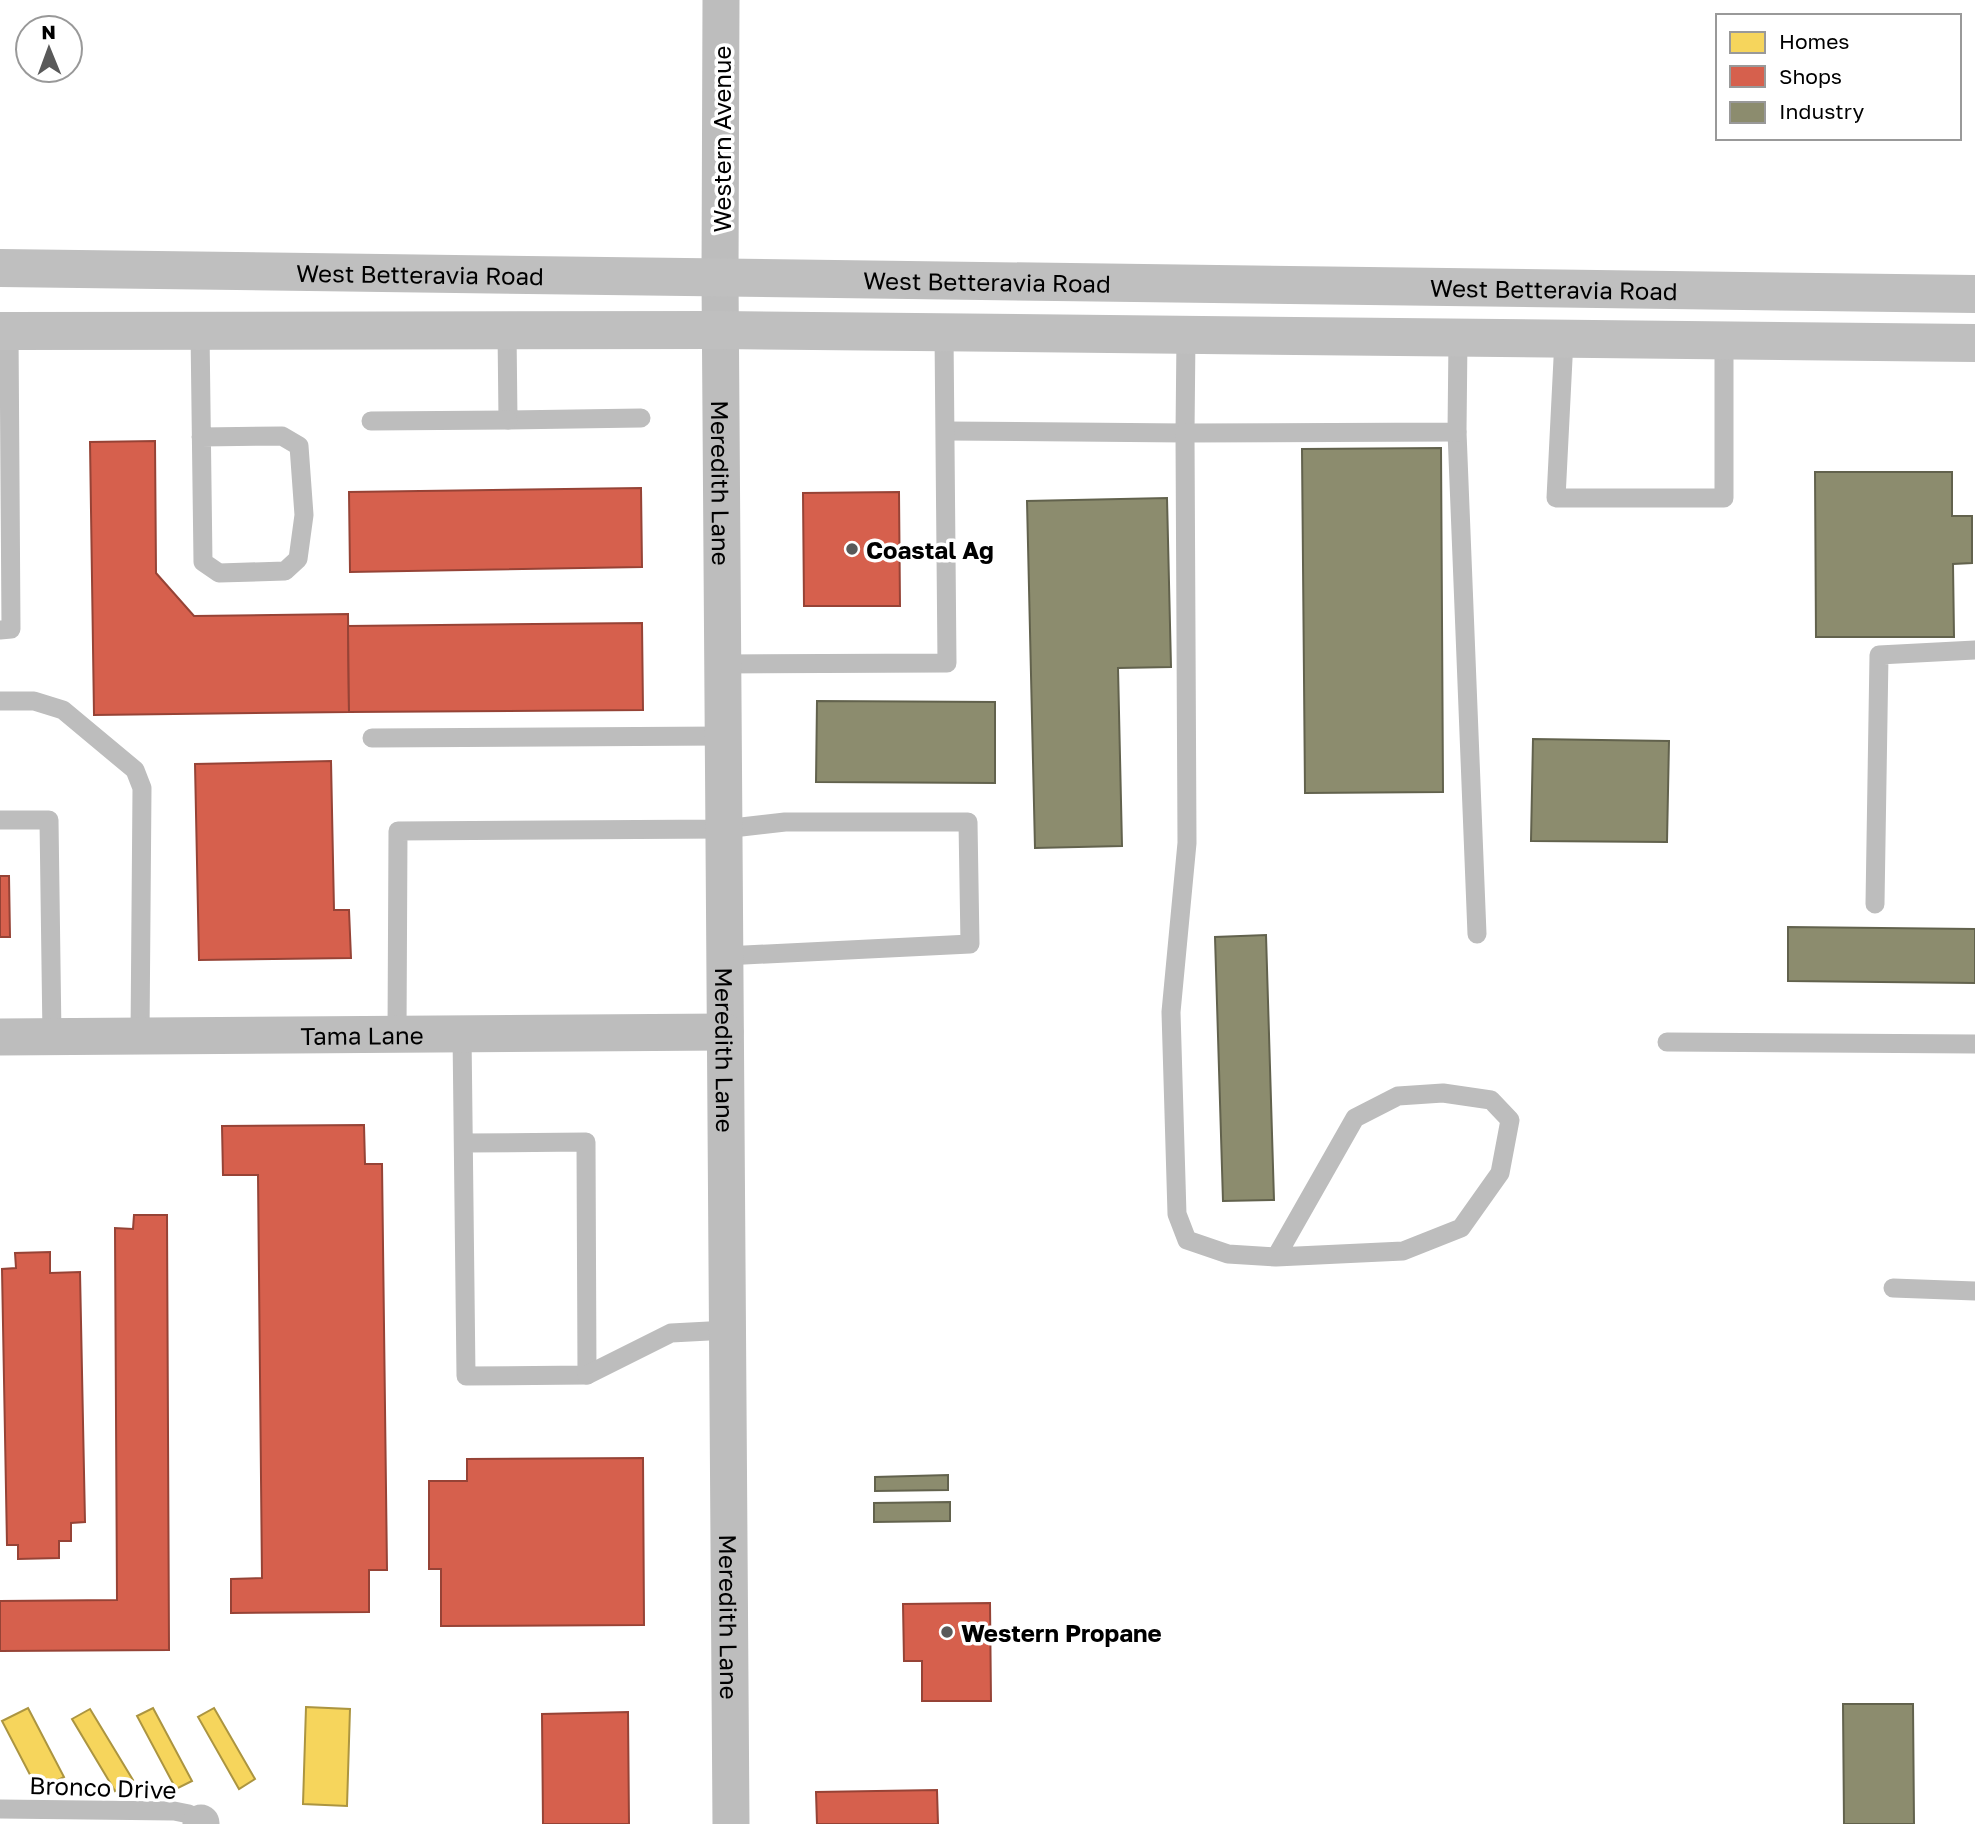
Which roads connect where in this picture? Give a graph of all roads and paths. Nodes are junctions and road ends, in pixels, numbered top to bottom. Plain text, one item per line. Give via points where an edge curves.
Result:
1 (722, 0) edge
2 (0, 268) edge
3 (720, 277) junction
4 (1975, 295) edge
5 (507, 330) junction
6 (720, 330) junction
7 (4, 331) edge
8 (200, 331) junction
9 (944, 332) junction
10 (1186, 335) junction
11 (1458, 338) junction
12 (1564, 339) junction
13 (1724, 341) junction
14 (1975, 343) edge
15 (641, 418) dead end
16 (508, 419) junction
17 (371, 421) dead end
18 (946, 431) junction
19 (1457, 432) junction
20 (1185, 433) junction
21 (201, 437) junction
22 (0, 630) edge
23 (1975, 650) edge
24 (723, 664) junction
25 (0, 701) edge
26 (723, 736) junction
27 (372, 738) dead end
28 (0, 820) edge
29 (724, 829) junction
30 (1875, 904) dead end
31 (1477, 934) dead end
32 (725, 956) junction
33 (725, 1032) junction
34 (462, 1033) junction
35 (397, 1034) junction
36 (52, 1036) junction
37 (139, 1036) junction
38 (0, 1037) edge
39 (1667, 1042) dead end
40 (1975, 1044) edge
41 (465, 1143) junction
42 (1276, 1257) junction
43 (1893, 1289) dead end
44 (1975, 1291) edge
45 (728, 1330) junction
46 (587, 1375) junction
47 (0, 1809) edge
48 (201, 1824) edge
49 (731, 1824) edge

1 - 3 street, Western Avenue
2 - 3 main road, West Betteravia Road
3 - 4 main road, West Betteravia Road
3 - 6 street, Meredith Lane
5 - 6 main road, West Betteravia Road
5 - 8 main road, West Betteravia Road
5 - 16 lane
6 - 9 main road, West Betteravia Road
6 - 24 street, Meredith Lane
7 - 8 main road, West Betteravia Road
7 - 22 lane via 11,629
8 - 21 lane
9 - 10 main road, West Betteravia Road
9 - 18 lane
10 - 11 main road, West Betteravia Road
10 - 20 lane
11 - 12 main road, West Betteravia Road
11 - 19 lane
12 - 13 main road, West Betteravia Road
12 - 13 lane via 1556,498 1724,498
13 - 14 main road, West Betteravia Road
15 - 16 lane
16 - 17 lane
18 - 20 lane
18 - 24 lane via 947,663
19 - 20 lane
19 - 31 lane
20 - 42 lane via 1186,843 1171,1012 1177,1214 1187,1240 1228,1254
21 - 21 lane via 203,562 219,573 285,571 299,559 304,515 299,446 282,436
23 - 30 lane via 1879,655
24 - 26 street, Meredith Lane
25 - 37 lane via 34,701 63,710 135,769 142,789
26 - 27 lane
26 - 29 street, Meredith Lane
28 - 36 lane via 48,820
29 - 32 street, Meredith Lane
29 - 32 lane via 785,822 968,822 970,944
29 - 35 lane via 398,831
32 - 33 street, Meredith Lane
33 - 34 street, Tama Lane
33 - 45 street, Meredith Lane
34 - 35 street, Tama Lane
34 - 41 lane
35 - 37 street, Tama Lane
36 - 37 street, Tama Lane
36 - 38 street, Tama Lane
39 - 40 lane
41 - 46 lane via 466,1376
41 - 46 lane via 586,1142
42 - 42 lane via 1403,1251 1461,1228 1500,1173 1510,1120 1491,1100 1443,1093 1398,1096 1355,1118
43 - 44 lane
45 - 46 lane via 671,1333
45 - 49 street, Meredith Lane
47 - 48 lane, Bronco Drive via 174,1811 189,1814

